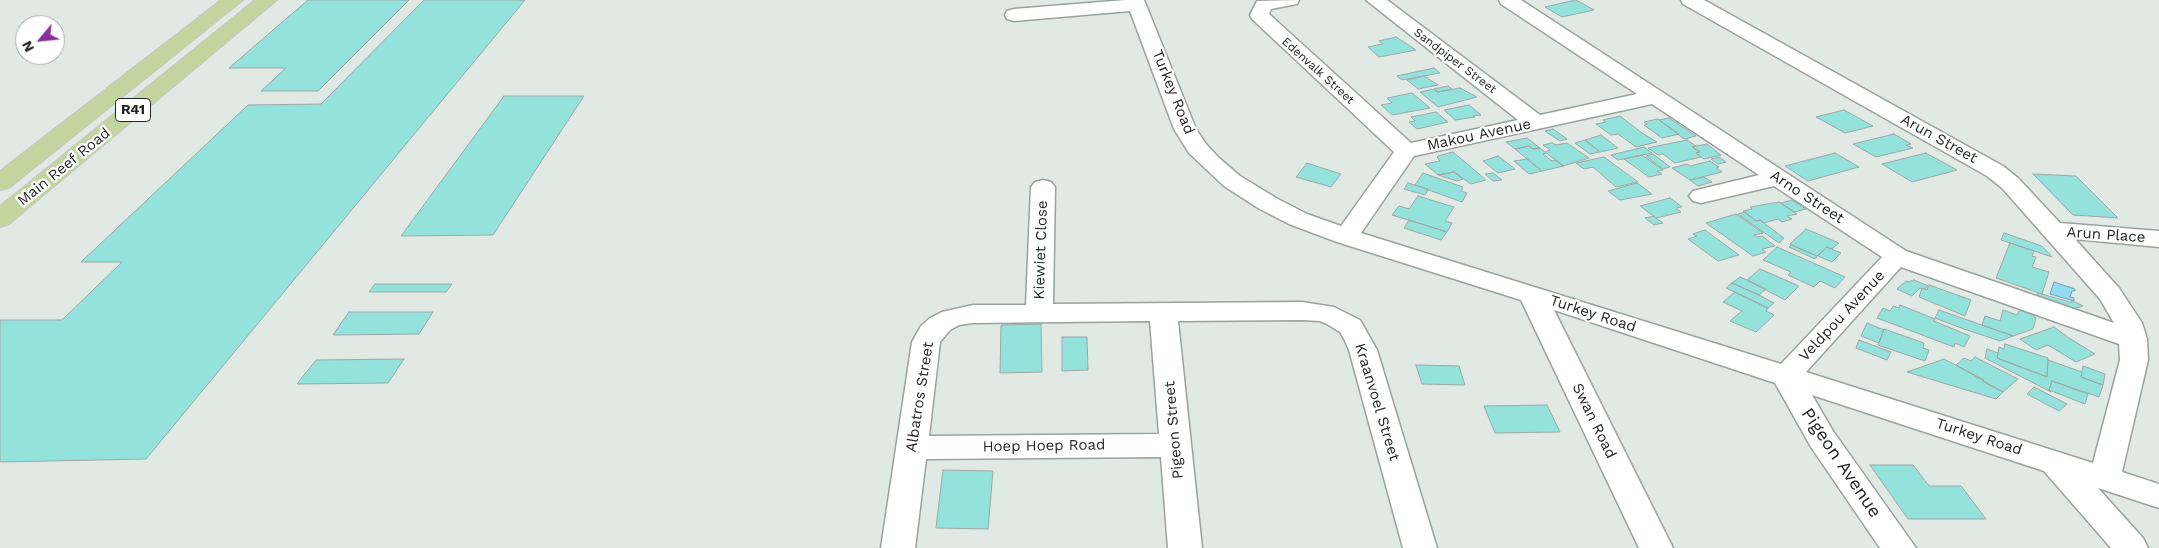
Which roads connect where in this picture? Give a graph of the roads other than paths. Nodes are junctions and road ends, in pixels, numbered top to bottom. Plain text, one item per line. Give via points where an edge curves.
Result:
1 (233, 0) edge
2 (267, 0) edge
3 (1290, 0) edge
4 (1375, 0) edge
5 (1508, 0) edge
6 (1690, 0) edge
7 (1136, 3) edge
8 (1014, 15) dead end
9 (1655, 97) junction
10 (1536, 123) junction
11 (1406, 151) junction
12 (1777, 178) junction
13 (0, 182) edge
14 (1043, 187) dead end
15 (1701, 196) dead end
16 (0, 219) edge
17 (2053, 230) junction
18 (1346, 237) junction
19 (2159, 239) edge
20 (1897, 256) junction
21 (1532, 294) junction
22 (1163, 312) junction
23 (1039, 313) junction
24 (2133, 339) junction
25 (1786, 376) junction
26 (1176, 444) junction
27 (912, 448) junction
28 (2054, 461) junction
29 (2105, 478) junction
30 (2159, 496) edge
31 (898, 548) edge
32 (1186, 548) edge
33 (1420, 548) edge
34 (1656, 548) edge
35 (1899, 548) edge
36 (2130, 548) edge

1 - 13 main road, Main Reef Road / R41
2 - 16 main road, Main Reef Road / R41
3 - 11 street, Edenvalk Street via 1264,5 1260,11 1262,19
4 - 10 street, Sandpiper Street
5 - 9 street, Arno Street
6 - 17 street, Arun Street via 1994,171 2010,183
7 - 8 street
7 - 18 street, Turkey Road via 1185,129 1211,163 1267,204
9 - 10 street, Makou Avenue
9 - 12 street, Arno Street
10 - 11 street, Makou Avenue
11 - 18 street, Makou Avenue
12 - 15 street
12 - 20 street, Arno Street
14 - 23 street, Kiewiet Close
17 - 19 street, Arun Place
17 - 24 street, Arun Street via 2110,294 2128,322
18 - 21 street, Turkey Road
20 - 24 street, Arno Street
20 - 25 street, Veldpou Avenue
21 - 25 street, Turkey Road
21 - 34 street, Swan Road
22 - 23 street, Albatros Street
22 - 26 street, Pigeon Street
22 - 33 street, Kraanvoel Street via 1312,312 1337,318 1350,326 1363,350
23 - 27 street, Albatros Street via 973,314 952,318 931,332 926,342
24 - 29 street via 2134,360
25 - 28 street, Turkey Road
25 - 35 street, Pigeon Avenue via 1822,439
26 - 27 street, Hoep Hoep Road
26 - 32 street, Pigeon Street
27 - 31 street, Albatros Street
28 - 29 street, Turkey Road
28 - 36 street
29 - 30 street, Turkey Road

